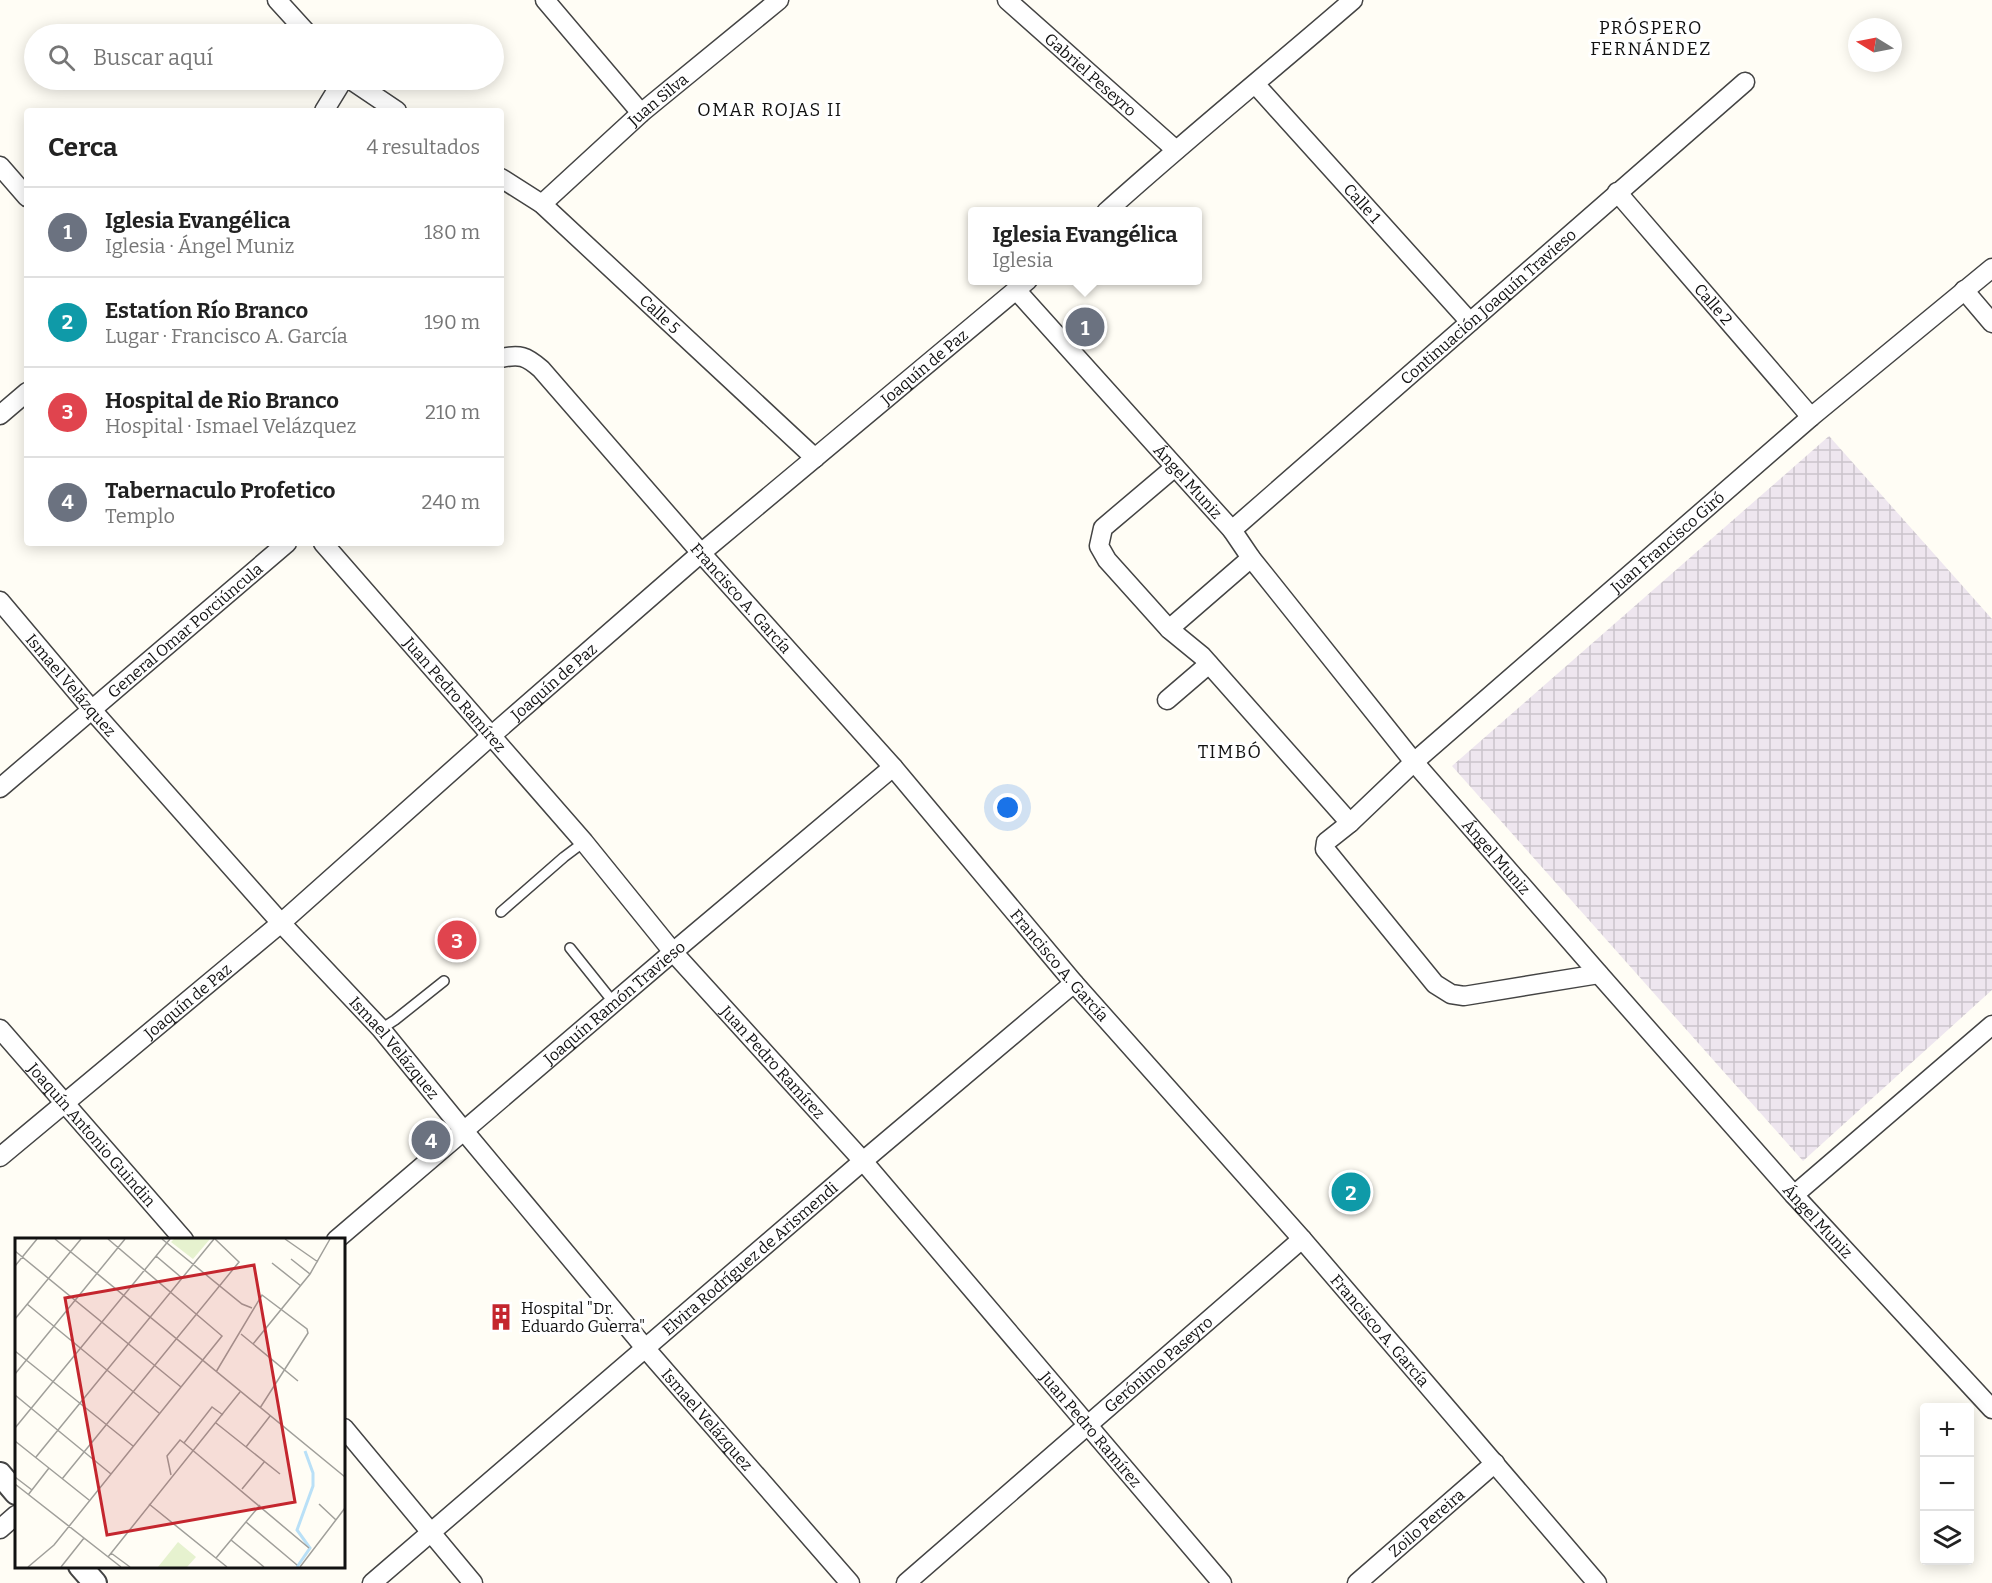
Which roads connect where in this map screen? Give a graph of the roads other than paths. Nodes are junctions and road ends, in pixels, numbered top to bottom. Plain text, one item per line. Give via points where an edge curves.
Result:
1 (277, 0) edge
2 (545, 0) edge
3 (779, 0) edge
4 (1007, 0) edge
5 (1353, 0) edge
6 (299, 24) edge
7 (1745, 82) dead end
8 (1256, 85) junction
9 (337, 90) edge
10 (366, 90) edge
11 (326, 108) edge
12 (393, 108) edge
13 (641, 114) junction
14 (1176, 150) junction
15 (0, 166) edge
16 (504, 180) edge
17 (1617, 192) junction
18 (24, 194) edge
19 (542, 204) junction
20 (1112, 207) edge
21 (1992, 268) edge
22 (1023, 286) edge
23 (1964, 290) junction
24 (1470, 322) junction
25 (1992, 323) edge
26 (509, 357) edge
27 (24, 395) edge
28 (0, 415) edge
29 (1811, 417) junction
30 (815, 458) junction
31 (1176, 467) junction
32 (1232, 530) junction
33 (283, 546) edge
34 (326, 546) edge
35 (701, 553) junction
36 (1251, 558) junction
37 (0, 602) edge
38 (1169, 629) junction
39 (1209, 664) junction
40 (1167, 700) dead end
41 (92, 710) junction
42 (491, 736) junction
43 (1414, 762) junction
44 (893, 767) junction
45 (0, 788) edge
46 (1350, 823) junction
47 (584, 842) junction
48 (501, 912) dead end
49 (281, 923) junction
50 (570, 948) dead end
51 (673, 952) junction
52 (1599, 974) junction
53 (444, 981) dead end
54 (1074, 983) junction
55 (614, 1003) junction
56 (1992, 1025) edge
57 (0, 1029) edge
58 (381, 1029) junction
59 (64, 1102) junction
60 (464, 1131) junction
61 (0, 1157) edge
62 (863, 1161) junction
63 (1794, 1195) junction
64 (183, 1238) edge
65 (337, 1238) edge
66 (1302, 1239) junction
67 (646, 1349) junction
68 (1992, 1409) edge
69 (1088, 1426) junction
70 (345, 1429) edge
71 (1495, 1463) junction
72 (0, 1474) edge
73 (15, 1492) edge
74 (15, 1516) edge
75 (0, 1528) edge
76 (430, 1533) junction
77 (82, 1568) edge
78 (95, 1583) edge
79 (372, 1583) edge
80 (473, 1583) edge
81 (850, 1583) edge
82 (906, 1583) edge
83 (1221, 1583) edge
84 (1357, 1583) edge
85 (1597, 1583) edge

1 - 6 street
2 - 13 street
3 - 13 street, Juan Silva
4 - 14 street, Gabriel Peseyro
5 - 8 street
7 - 17 street, Continuación Joaquín Travieso
8 - 14 street
8 - 24 street, Calle 1
9 - 11 street
10 - 12 street
13 - 19 street, Juan Silva
14 - 20 street
15 - 18 street
16 - 19 street, Calle 5
17 - 24 street, Continuación Joaquín Travieso
17 - 29 street, Calle 2
19 - 30 street, Calle 5
21 - 23 street, Juan Francisco Giró
22 - 30 street, Joaquín de Paz
22 - 31 street, Ángel Muniz
23 - 25 street
23 - 29 street, Juan Francisco Giró
24 - 32 street, Continuación Joaquín Travieso
26 - 35 street, Francisco A. García via 531,360 541,369
27 - 28 street
29 - 43 street, Juan Francisco Giró
30 - 35 street, Joaquín de Paz
31 - 32 street, Ángel Muniz
31 - 38 street via 1103,528 1099,546
32 - 36 street, Ángel Muniz
33 - 41 street, General Omar Porciúncula
34 - 42 street, Juan Pedro Ramírez
35 - 42 street, Joaquín de Paz
35 - 44 street, Francisco A. García
36 - 38 street
36 - 43 street, Ángel Muniz
37 - 41 street, Ismael Velázquez
38 - 39 street
39 - 40 street
39 - 46 street
41 - 45 street, General Omar Porciúncula
41 - 49 street, Ismael Velázquez
42 - 47 street, Juan Pedro Ramírez
42 - 49 street, Joaquín de Paz
43 - 46 street, Juan Francisco Giró
43 - 52 street, Ángel Muniz
44 - 51 street, Joaquín Ramón Travieso
44 - 54 street, Francisco A. García
46 - 52 street, Juan Francisco Giró via 1326,842 1325,849 1435,984 1451,994 1464,996
47 - 48 lane
47 - 51 street, Juan Pedro Ramírez
49 - 58 street, Ismael Velázquez
49 - 59 street, Joaquín de Paz
50 - 55 lane
51 - 55 street, Joaquín Ramón Travieso
51 - 62 street, Juan Pedro Ramírez
52 - 63 street, Ángel Muniz
53 - 58 lane
54 - 62 street, Elvira Rodríguez de Arismendi
54 - 66 street, Francisco A. García
55 - 60 street, Joaquín Ramón Travieso
56 - 63 street
57 - 59 street, Joaquín Antonio Guindin
58 - 60 street, Ismael Velázquez
59 - 61 street, Joaquín de Paz
59 - 64 street, Joaquín Antonio Guindin
60 - 65 street, Joaquín Ramón Travieso
60 - 67 street, Ismael Velázquez
62 - 67 street, Elvira Rodríguez de Arismendi
62 - 69 street, Juan Pedro Ramírez
63 - 68 street, Ángel Muniz
66 - 69 street, Gerónimo Paseyro
66 - 71 street, Francisco A. García
67 - 76 street, Elvira Rodríguez de Arismendi
67 - 81 street, Ismael Velázquez
69 - 82 street, Gerónimo Paseyro
69 - 83 street, Juan Pedro Ramírez
70 - 76 street
71 - 84 street, Zoilo Pereira
71 - 85 street, Francisco A. García
72 - 73 street
74 - 75 street
76 - 79 street, Elvira Rodríguez de Arismendi
76 - 80 street
77 - 78 street

